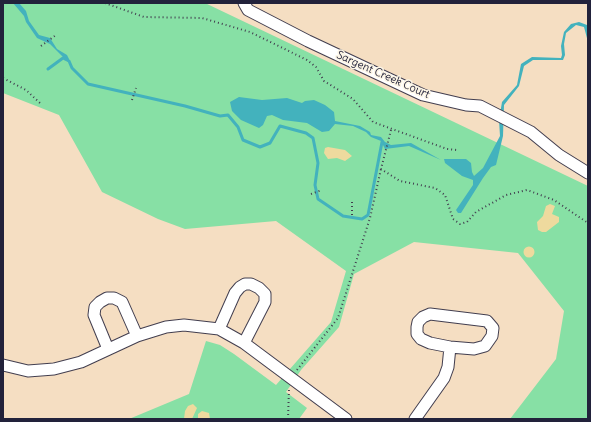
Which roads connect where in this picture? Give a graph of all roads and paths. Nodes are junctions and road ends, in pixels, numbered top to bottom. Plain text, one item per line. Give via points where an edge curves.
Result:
1 (105, 3) edge
2 (244, 3) edge
3 (56, 35) dead end
4 (41, 46) dead end
5 (3, 78) edge
6 (136, 88) dead end
7 (132, 100) dead end
8 (41, 104) dead end
9 (390, 130) junction
10 (457, 150) dead end
11 (382, 169) junction
12 (588, 173) edge
13 (322, 190) dead end
14 (311, 194) dead end
15 (352, 199) dead end
16 (352, 215) dead end
17 (588, 223) edge
18 (218, 329) junction
19 (137, 336) junction
20 (244, 343) junction
21 (450, 347) junction
22 (108, 349) junction
23 (3, 365) edge
24 (292, 379) junction
25 (288, 419) edge
26 (346, 419) edge
27 (415, 419) edge

1 - 9 path via 144,17 202,18 250,32 307,60 316,67 324,81 353,99 373,122
2 - 12 street, Sargent Creek Court via 248,10 308,41 423,95 480,106 531,132 559,155
3 - 4 path
5 - 8 path via 26,90
6 - 7 path
9 - 10 path
9 - 11 path
11 - 17 path via 400,181 435,188 445,195 453,219 460,224 467,222 476,212 506,195 527,190 554,200
11 - 24 path via 370,218 338,318 293,374
13 - 14 path
15 - 16 path
18 - 19 street via 184,325 166,327
18 - 20 street
18 - 20 street via 240,287 251,284 259,288 265,294 265,302
19 - 22 street
19 - 22 street via 122,302 107,298 95,307 94,315
20 - 24 street
21 - 21 street via 421,339 417,334 418,322 423,316 430,314 480,319 487,321 493,328 492,336 485,346
21 - 27 street via 444,378
22 - 23 street via 81,362 54,369 28,371
24 - 25 path via 289,388
24 - 26 street

